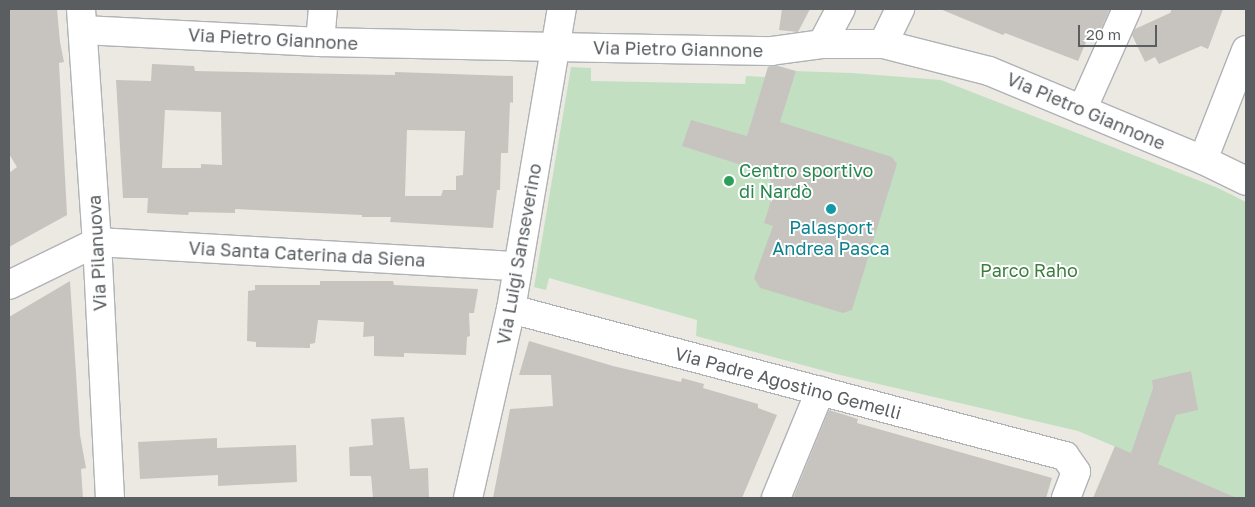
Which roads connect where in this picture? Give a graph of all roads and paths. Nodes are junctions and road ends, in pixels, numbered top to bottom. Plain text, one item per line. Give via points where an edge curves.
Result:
1 (323, 9) edge
2 (562, 9) edge
3 (841, 9) edge
4 (900, 9) edge
5 (1127, 9) edge
6 (82, 19) edge
7 (320, 42) junction
8 (822, 44) junction
9 (883, 44) junction
10 (556, 47) junction
11 (1246, 50) edge
12 (1082, 110) junction
13 (1203, 160) junction
14 (1246, 181) edge
15 (96, 242) junction
16 (518, 266) junction
17 (9, 285) edge
18 (511, 309) junction
19 (820, 391) junction
20 (110, 498) edge
21 (468, 498) edge
22 (776, 498) edge
23 (1066, 498) edge

1 - 7 street
2 - 10 street, Via Luigi Sanseverino
3 - 8 street
4 - 9 street
5 - 12 street
6 - 7 street, Via Pietro Giannone
6 - 15 street, Via Pilanuova
7 - 10 street, Via Pietro Giannone
8 - 9 street, Via Pietro Giannone
8 - 10 street, Via Pietro Giannone via 771,51
9 - 12 street, Via Pietro Giannone via 989,71
10 - 16 street, Via Luigi Sanseverino
11 - 13 street
12 - 13 street, Via Pietro Giannone
13 - 14 street, Via Pietro Giannone
15 - 16 street, Via Santa Caterina da Siena
15 - 17 street
15 - 20 street, Via Pilanuova
16 - 18 street, Via Luigi Sanseverino
18 - 19 street, Via Padre Agostino Gemelli
18 - 21 street, Via Luigi Sanseverino
19 - 22 street
19 - 23 street, Via Padre Agostino Gemelli via 1070,464

